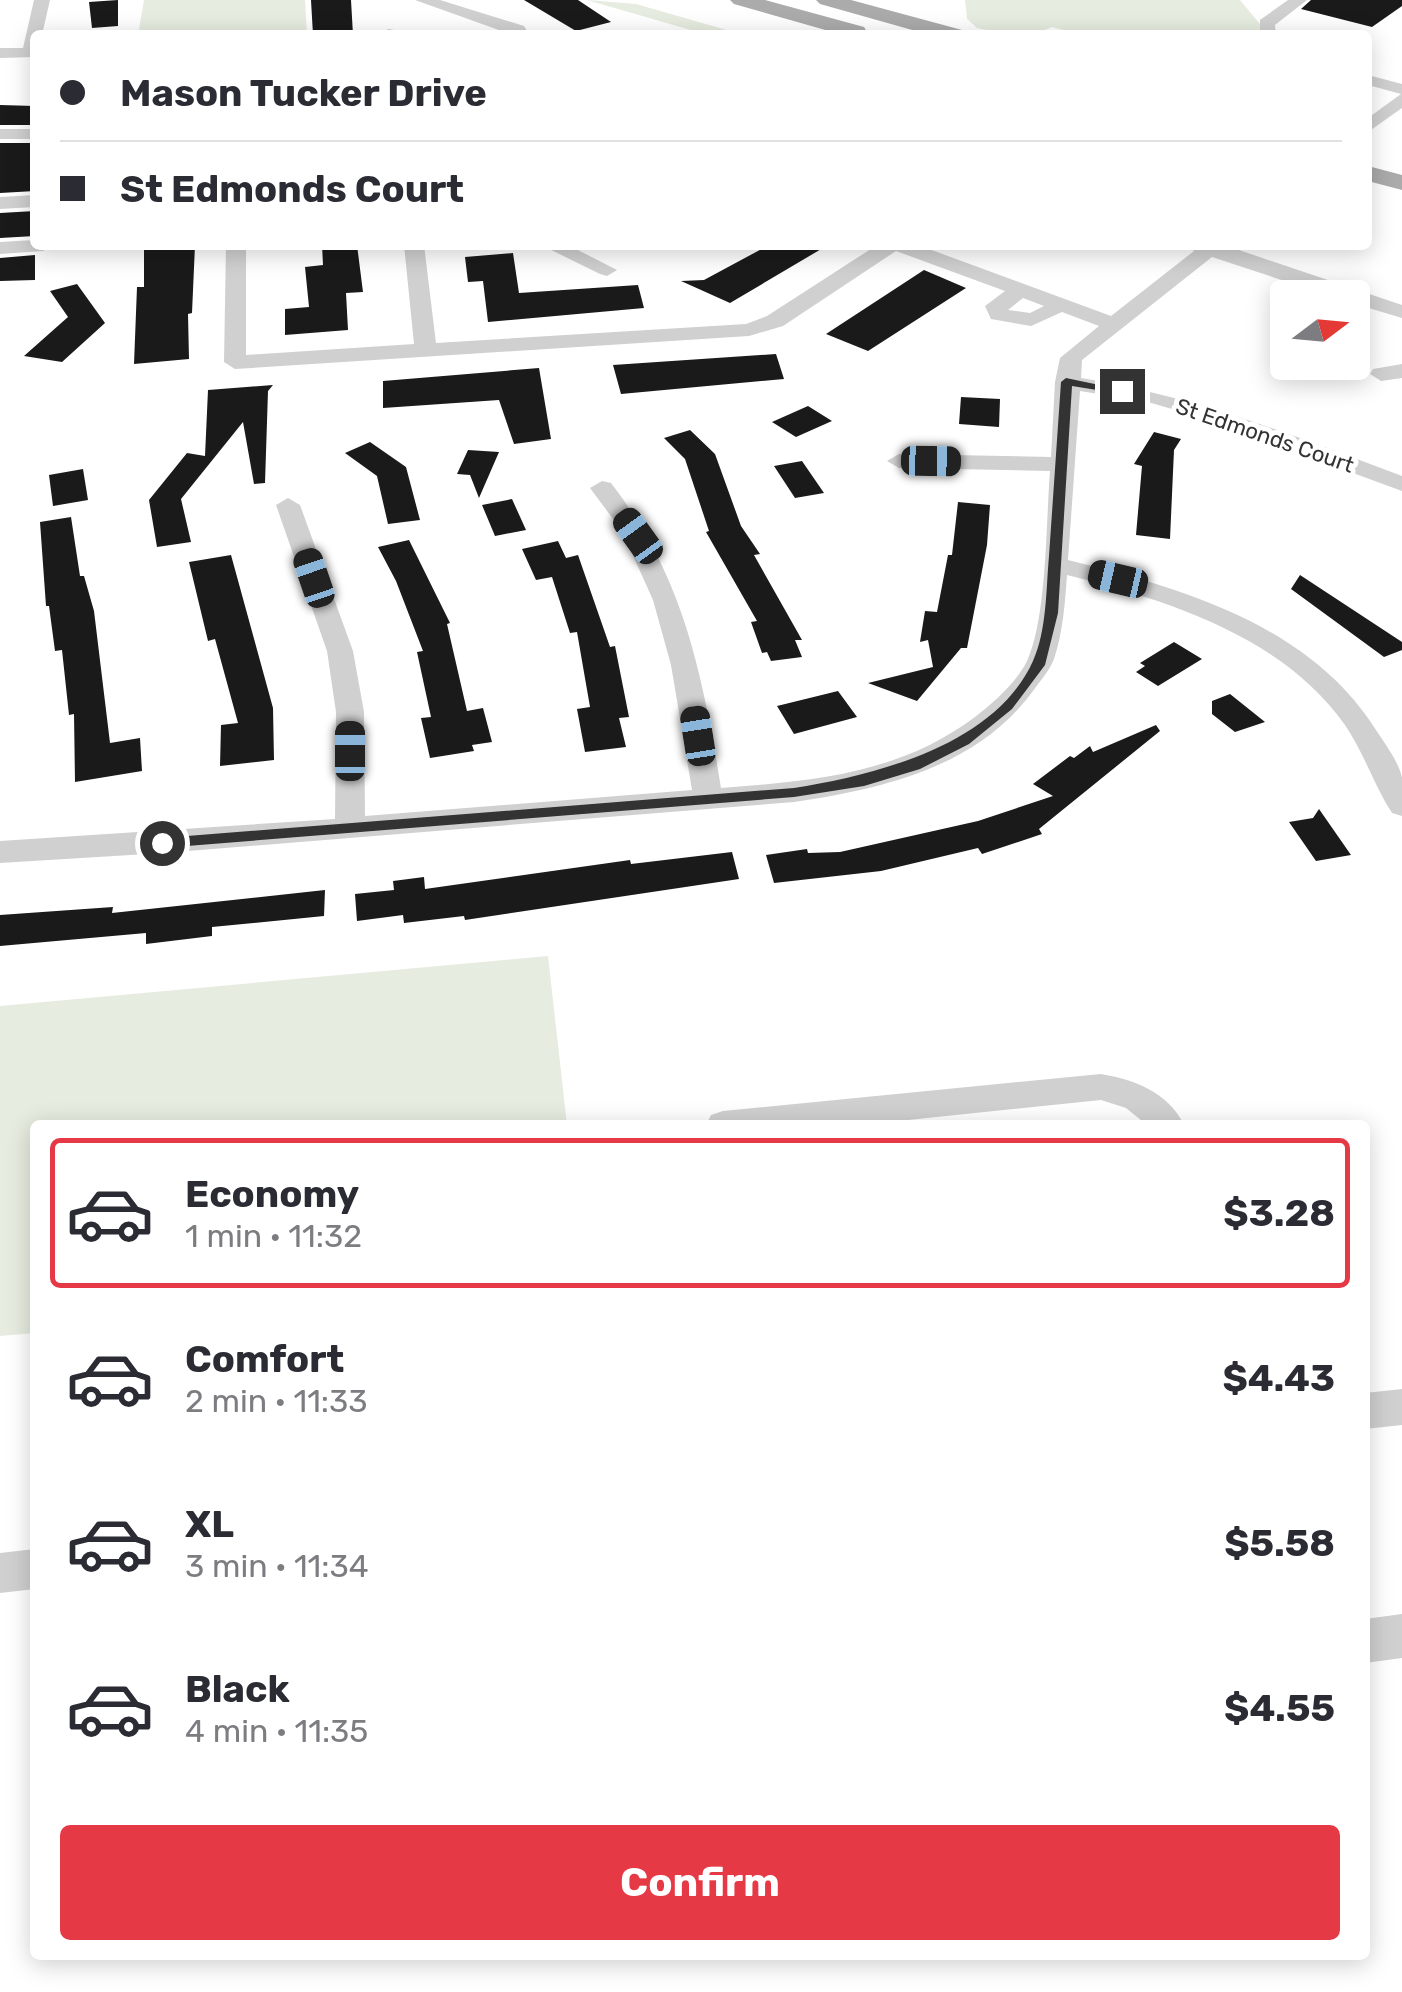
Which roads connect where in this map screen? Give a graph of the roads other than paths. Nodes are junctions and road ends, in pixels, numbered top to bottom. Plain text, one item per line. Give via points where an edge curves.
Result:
1 (42, 0) edge
2 (423, 0) edge
3 (741, 0) edge
4 (827, 0) edge
5 (1298, 0) edge
6 (35, 30) edge
7 (508, 30) edge
8 (850, 30) edge
9 (936, 30) edge
10 (1267, 30) edge
11 (0, 52) edge
12 (30, 53) edge
13 (1372, 81) edge
14 (1402, 89) edge
15 (1402, 100) edge
16 (1372, 124) edge
17 (0, 134) edge
18 (30, 134) edge
19 (1372, 150) edge
20 (1402, 159) edge
21 (1372, 174) edge
22 (1402, 183) edge
23 (30, 201) edge
24 (0, 203) edge
25 (30, 246) edge
26 (0, 248) edge
27 (236, 250) edge
28 (415, 250) edge
29 (561, 250) edge
30 (883, 250) edge
31 (913, 250) edge
32 (1201, 250) edge
33 (1218, 250) edge
34 (607, 270) dead end
35 (1021, 290) junction
36 (1060, 304) junction
37 (1402, 312) edge
38 (1114, 324) junction
39 (426, 350) junction
40 (1066, 382) junction
41 (899, 460) dead end
42 (1061, 464) junction
43 (1402, 484) edge
44 (602, 488) dead end
45 (288, 505) dead end
46 (1055, 564) junction
47 (708, 798) junction
48 (1402, 806) edge
49 (350, 828) junction
50 (0, 852) edge
51 (798, 1120) edge
52 (1162, 1120) edge
53 (1402, 1407) edge
54 (1370, 1410) edge
55 (30, 1570) edge
56 (0, 1573) edge
57 (1402, 1636) edge
58 (1370, 1639) edge

1 - 6 street
2 - 7 street
3 - 8 main road
4 - 9 main road
5 - 10 street via 1266,23
11 - 12 street
13 - 14 street
15 - 16 street
17 - 18 street
19 - 20 main road
21 - 22 main road
23 - 24 street
25 - 26 street
27 - 39 street via 235,362
28 - 39 street
29 - 34 street
30 - 39 street via 749,330
31 - 35 street
32 - 38 street
33 - 37 street
35 - 36 street
35 - 36 street via 996,306 998,314 1026,323
36 - 38 street
38 - 40 street via 1071,358
40 - 42 street
40 - 43 street, St Edmonds Court via 1214,414
41 - 42 street
42 - 46 street
44 - 47 street via 638,536 669,610 688,674
45 - 49 street via 340,651 350,712
46 - 47 street via 1040,662 1008,706 964,740 859,783
46 - 48 street via 1179,597 1279,648 1336,696 1370,741
47 - 49 street
49 - 50 street
51 - 52 street via 1101,1087 1145,1101
53 - 54 street
55 - 56 street
57 - 58 street

